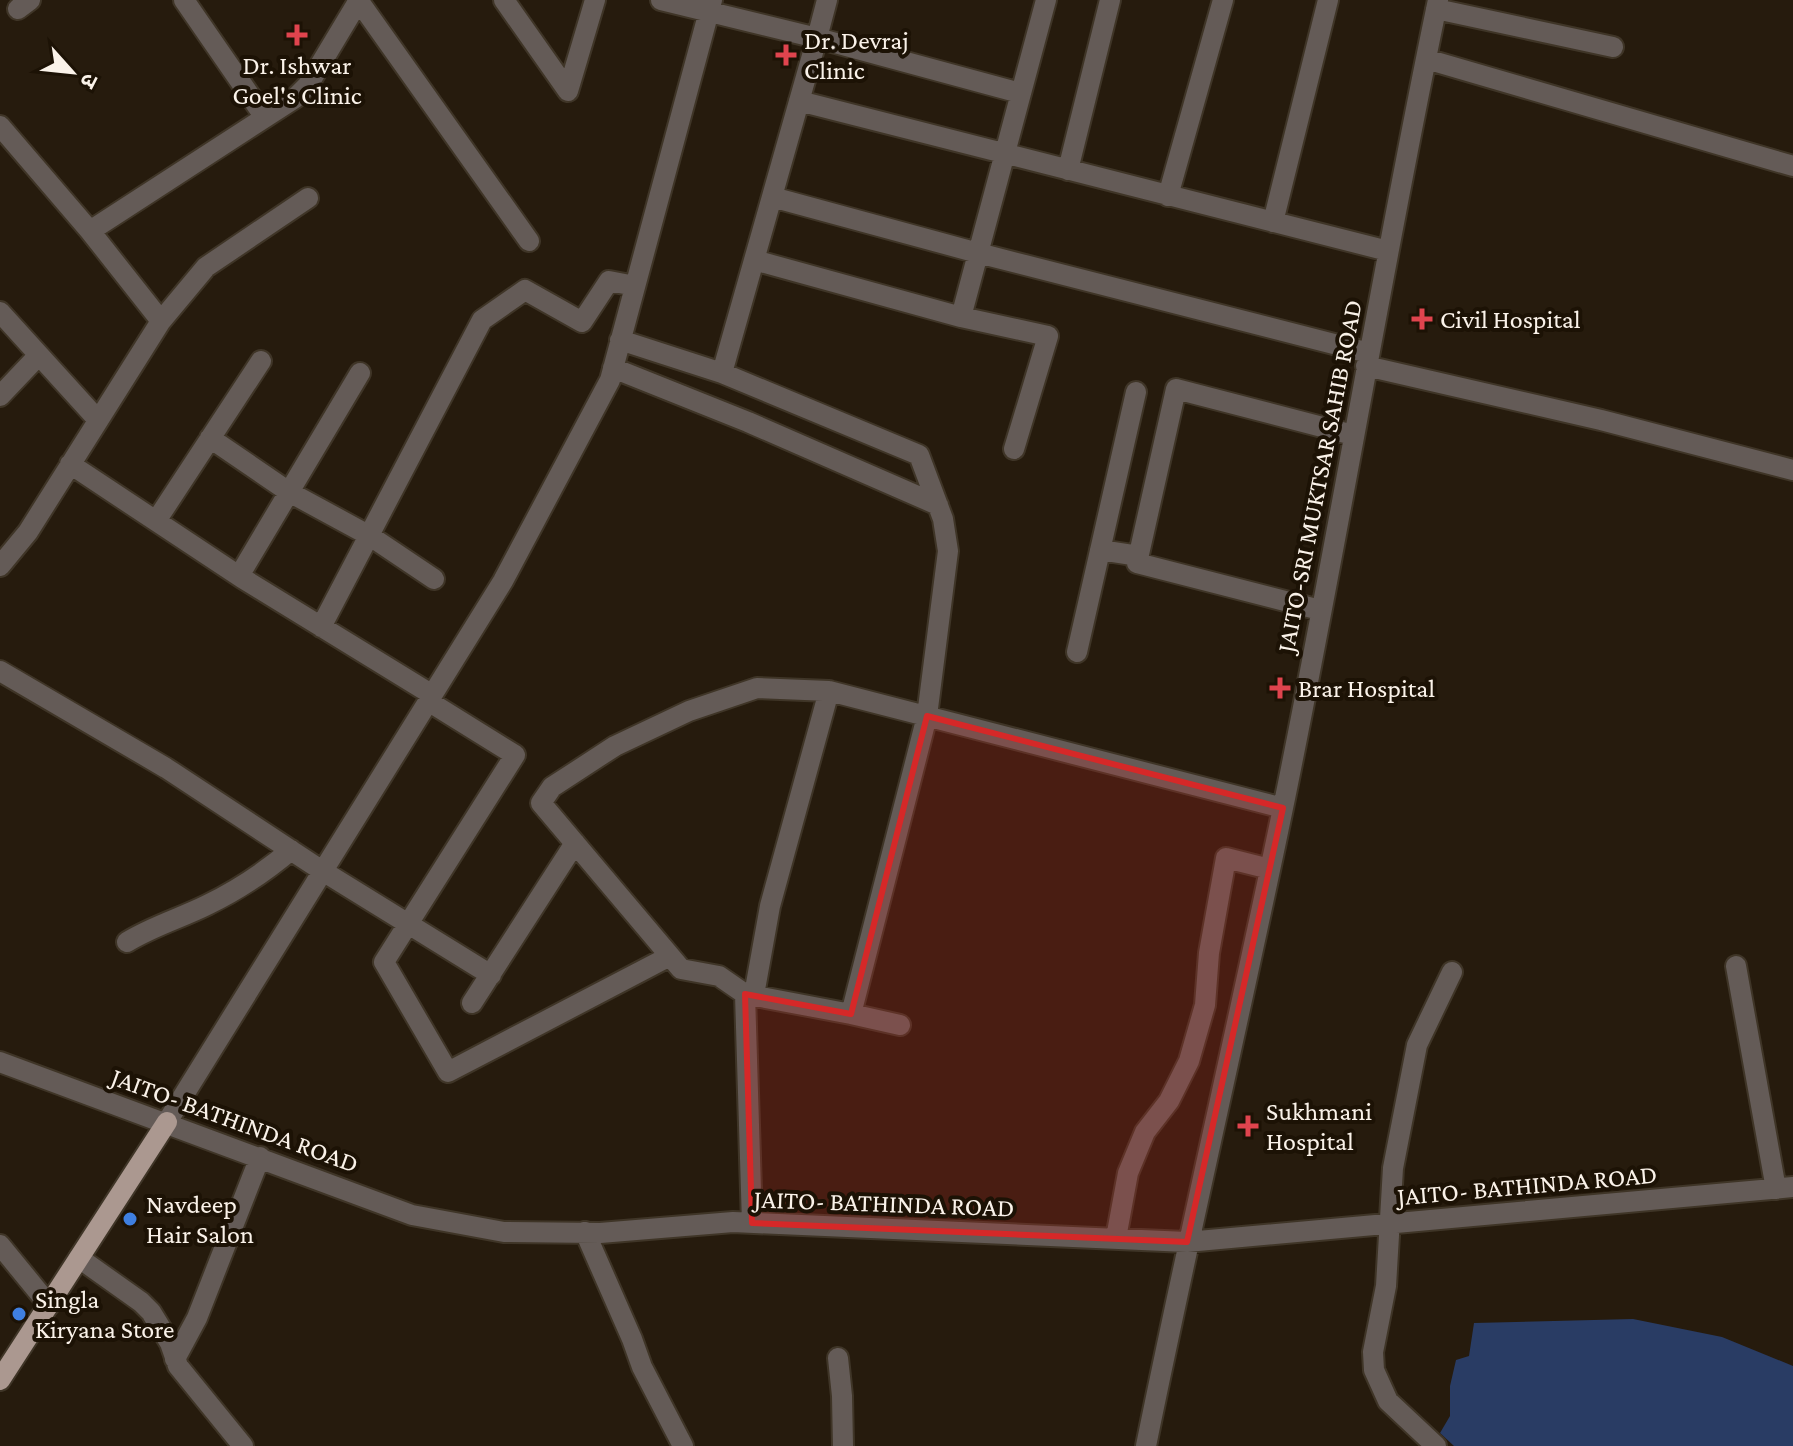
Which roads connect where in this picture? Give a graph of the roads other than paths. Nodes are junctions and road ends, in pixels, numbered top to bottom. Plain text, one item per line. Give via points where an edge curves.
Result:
1 (184, 0) edge
2 (359, 0) edge
3 (504, 0) edge
4 (595, 0) edge
5 (661, 0) edge
6 (827, 0) edge
7 (1046, 0) edge
8 (1110, 0) edge
9 (1223, 0) edge
10 (1328, 0) edge
11 (1437, 5) edge
12 (710, 6) edge
13 (817, 38) junction
14 (1613, 47) dead end
15 (1426, 59) junction
16 (1020, 93) junction
17 (799, 101) junction
18 (264, 116) junction
19 (0, 126) edge
20 (1004, 154) junction
21 (1793, 166) edge
22 (1068, 170) junction
23 (1168, 196) junction
24 (772, 197) junction
25 (308, 198) dead end
26 (1273, 222) junction
27 (90, 231) junction
28 (529, 241) dead end
29 (1388, 251) junction
30 (978, 253) junction
31 (754, 260) junction
32 (635, 286) junction
33 (0, 312) edge
34 (961, 317) junction
35 (161, 321) junction
36 (620, 340) junction
37 (38, 356) junction
38 (1368, 359) junction
39 (261, 361) dead end
40 (613, 368) junction
41 (360, 373) dead end
42 (722, 373) junction
43 (1136, 392) dead end
44 (0, 396) edge
45 (98, 420) junction
46 (1353, 435) junction
47 (210, 438) junction
48 (1014, 449) dead end
49 (70, 464) junction
50 (1793, 470) edge
51 (289, 492) junction
52 (938, 505) junction
53 (156, 521) junction
54 (370, 536) junction
55 (1100, 550) junction
56 (1139, 556) junction
57 (0, 566) edge
58 (239, 576) junction
59 (434, 579) dead end
60 (1320, 610) junction
61 (321, 627) junction
62 (1077, 652) dead end
63 (0, 671) edge
64 (829, 691) junction
65 (430, 697) junction
66 (927, 716) junction
67 (1283, 808) junction
68 (575, 843) junction
69 (291, 850) junction
70 (1270, 869) junction
71 (321, 870) junction
72 (409, 922) junction
73 (127, 942) dead end
74 (670, 956) junction
75 (1736, 966) dead end
76 (1452, 972) dead end
77 (491, 975) junction
78 (750, 994) junction
79 (472, 1003) dead end
80 (851, 1014) junction
81 (900, 1025) dead end
82 (0, 1062) edge
83 (1187, 1066) junction
84 (1225, 1073) junction
85 (167, 1122) junction
86 (260, 1157) junction
87 (1784, 1188) edge
88 (752, 1223) junction
89 (1390, 1224) junction
90 (585, 1232) junction
91 (1116, 1238) junction
92 (1187, 1242) junction
93 (0, 1245) edge
94 (79, 1258) junction
95 (49, 1305) junction
96 (838, 1358) dead end
97 (175, 1359) junction
98 (0, 1380) edge
99 (243, 1446) edge
100 (683, 1446) edge
101 (843, 1446) edge
102 (1146, 1446) edge
103 (1436, 1446) edge

1 - 18 street
2 - 18 street via 308,85
2 - 28 street
3 - 4 street via 568,91
5 - 12 street
6 - 13 street
7 - 16 street
8 - 22 street
9 - 23 street
10 - 26 street
11 - 14 street
11 - 15 street, JAITO-SRI MUKTSAR SAHIB ROAD
12 - 13 street
12 - 32 street
13 - 16 street
13 - 17 street
15 - 21 street
15 - 29 street, JAITO-SRI MUKTSAR SAHIB ROAD
16 - 20 street
17 - 20 street
17 - 24 street
18 - 27 street
19 - 27 street
20 - 22 street
20 - 30 street
22 - 23 street
23 - 26 street
24 - 30 street
24 - 31 street
25 - 35 street via 206,267
26 - 29 street
27 - 35 street
29 - 38 street, JAITO-SRI MUKTSAR SAHIB ROAD
30 - 34 street
30 - 38 street
31 - 34 street
31 - 42 street
32 - 36 street
32 - 54 street via 609,281 582,322 525,290 482,320
33 - 37 street
34 - 48 street via 1048,336
35 - 45 street
36 - 40 street
36 - 42 street
37 - 44 street
37 - 45 street
38 - 46 street, JAITO-SRI MUKTSAR SAHIB ROAD
38 - 50 street
39 - 47 street
40 - 52 street
40 - 65 street via 503,581
41 - 51 street
42 - 52 street via 919,455
43 - 55 street
45 - 49 street
46 - 56 street via 1176,389
46 - 60 street, JAITO-SRI MUKTSAR SAHIB ROAD
47 - 51 street
47 - 53 street
49 - 53 street
49 - 57 street
51 - 54 street
51 - 58 street
52 - 66 street via 948,551
53 - 58 street
54 - 59 street
54 - 61 street
55 - 56 street
55 - 62 street
56 - 60 street via 1137,563
58 - 61 street
60 - 67 street, JAITO-SRI MUKTSAR SAHIB ROAD
61 - 65 street
63 - 69 street via 166,768
64 - 66 street
64 - 68 street via 757,688 689,711 615,746 552,787 541,803
64 - 78 street
65 - 71 street
65 - 72 street via 515,755
66 - 67 street
66 - 80 street
67 - 70 street, JAITO-SRI MUKTSAR SAHIB ROAD
68 - 74 street
68 - 77 street
69 - 71 street
69 - 73 street via 261,876
70 - 83 street via 1226,858 1205,1005
70 - 84 street, JAITO-SRI MUKTSAR SAHIB ROAD
71 - 72 street
71 - 85 street
72 - 74 street via 384,962 448,1072
72 - 77 street
74 - 78 street via 681,969 719,976
75 - 87 street
76 - 89 street via 1417,1045 1393,1168
77 - 79 street
78 - 80 street
78 - 88 street
80 - 81 street
82 - 85 street, JAITO- BATHINDA ROAD
83 - 84 street
83 - 91 street via 1145,1132 1128,1173
84 - 92 street, JAITO-SRI MUKTSAR SAHIB ROAD
85 - 86 street, JAITO- BATHINDA ROAD
85 - 94 main road
86 - 90 street, JAITO- BATHINDA ROAD via 412,1215 504,1232
86 - 97 street via 197,1318
87 - 89 street, JAITO- BATHINDA ROAD
88 - 90 street, JAITO- BATHINDA ROAD
88 - 91 street, JAITO- BATHINDA ROAD
89 - 92 street, JAITO- BATHINDA ROAD
89 - 103 street via 1374,1370 1388,1401
90 - 100 street via 642,1367
91 - 92 street, JAITO- BATHINDA ROAD
92 - 102 street, JAITO-SRI MUKTSAR SAHIB ROAD
93 - 95 street
94 - 95 main road
94 - 97 street via 141,1302
95 - 98 main road
96 - 101 street
97 - 99 street

